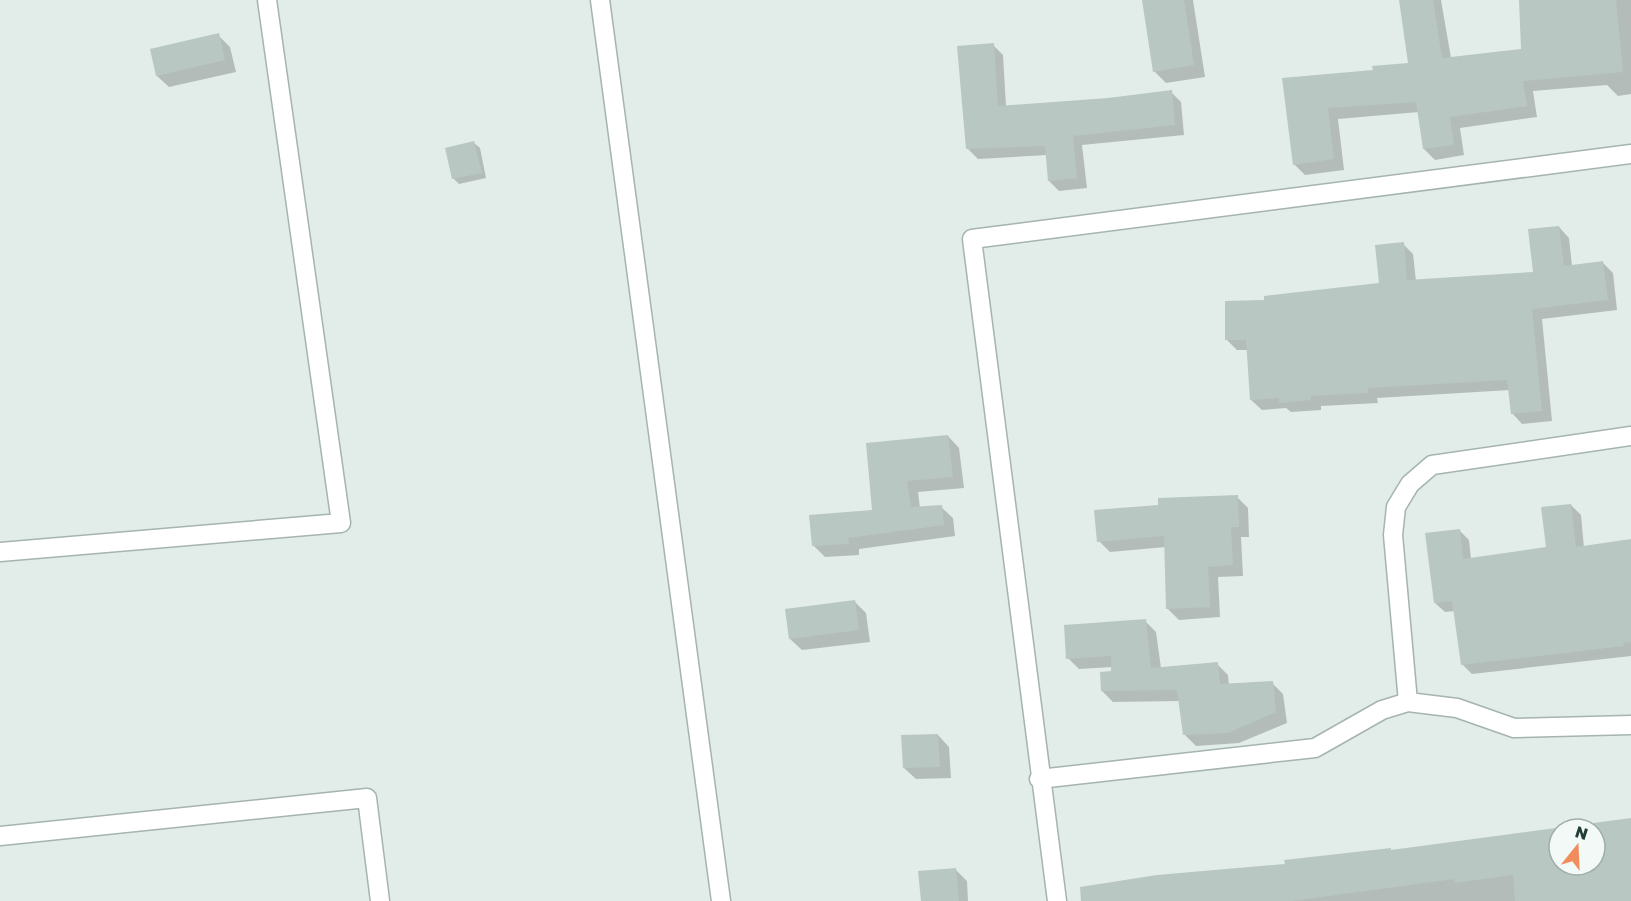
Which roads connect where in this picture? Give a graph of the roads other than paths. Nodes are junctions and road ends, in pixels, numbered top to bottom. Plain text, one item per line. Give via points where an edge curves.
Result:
1 (267, 0) edge
2 (600, 0) edge
3 (1631, 154) edge
4 (1631, 436) edge
5 (0, 552) edge
6 (1408, 702) junction
7 (1631, 725) edge
8 (1039, 779) junction
9 (0, 837) edge
10 (380, 901) edge
11 (721, 901) edge
12 (1057, 901) edge

1 - 5 street via 340,523
2 - 11 street
3 - 8 street via 972,239
4 - 6 street via 1432,465 1410,484 1396,507 1393,535
6 - 7 street via 1457,708 1514,729
6 - 8 street via 1382,710 1315,748
8 - 12 street
9 - 10 street via 367,798

